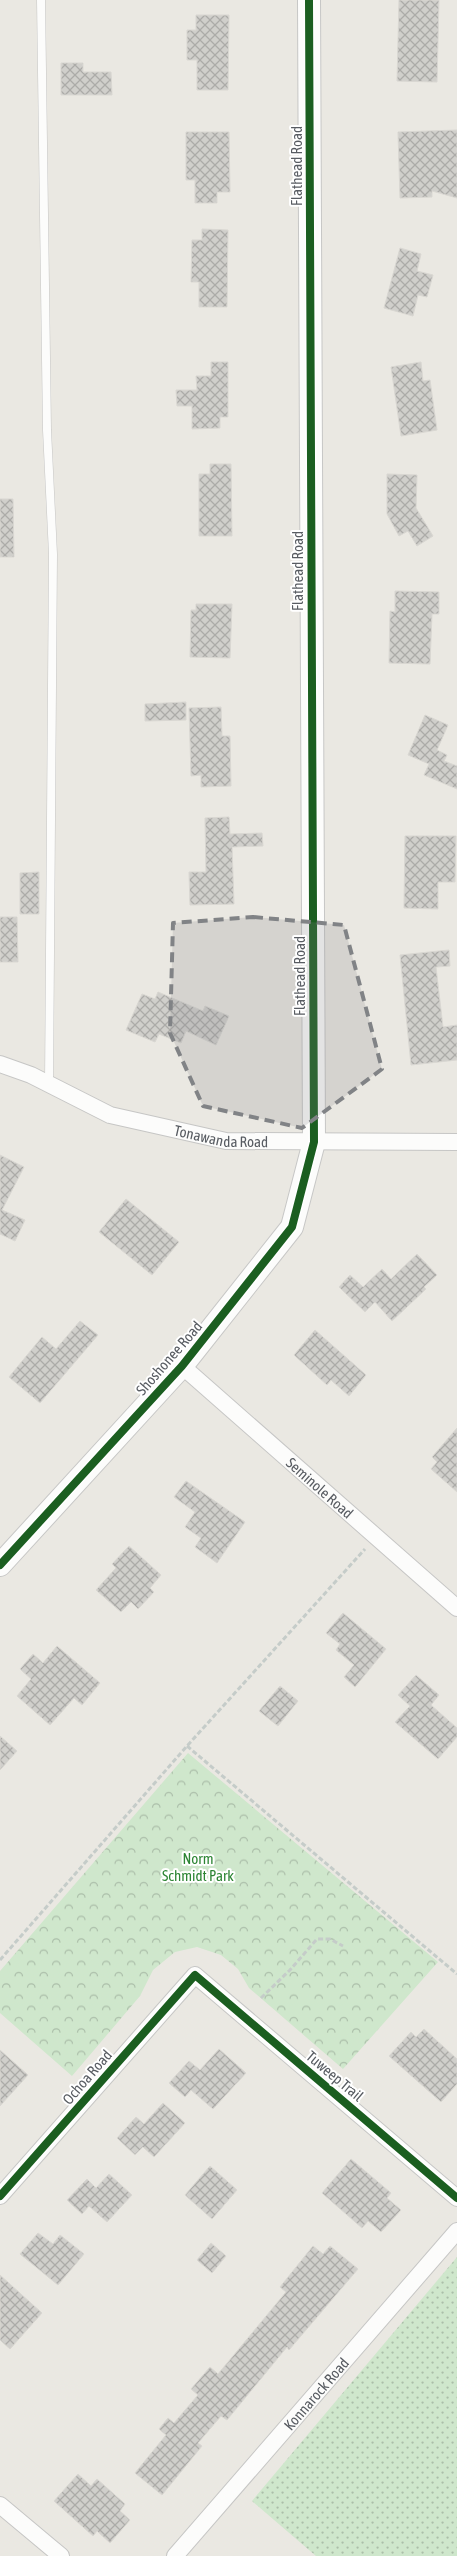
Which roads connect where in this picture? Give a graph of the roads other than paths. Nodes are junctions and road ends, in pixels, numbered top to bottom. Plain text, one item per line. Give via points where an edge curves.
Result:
1 (41, 0) edge
2 (309, 0) edge
3 (0, 1064) edge
4 (49, 1084) junction
5 (314, 1142) junction
6 (457, 1142) edge
7 (182, 1366) junction
8 (0, 1565) edge
9 (457, 1608) edge
10 (195, 1975) joint
11 (0, 2196) edge
12 (457, 2198) edge
13 (457, 2231) edge
14 (0, 2505) edge
15 (61, 2556) edge
16 (175, 2556) edge

1 - 4 lane via 47,430 53,554
2 - 5 street, Flathead Road
3 - 4 street, Tonawanda Road
4 - 5 street, Tonawanda Road via 110,1115 226,1142
5 - 6 street, Tonawanda Road
5 - 7 street, Shoshonee Road via 292,1227
7 - 8 street, Shoshonee Road
7 - 9 street, Seminole Road
10 - 11 street, Ochoa Road
10 - 12 street, Tuweep Trail
13 - 16 street, Konnarock Road
14 - 15 street

